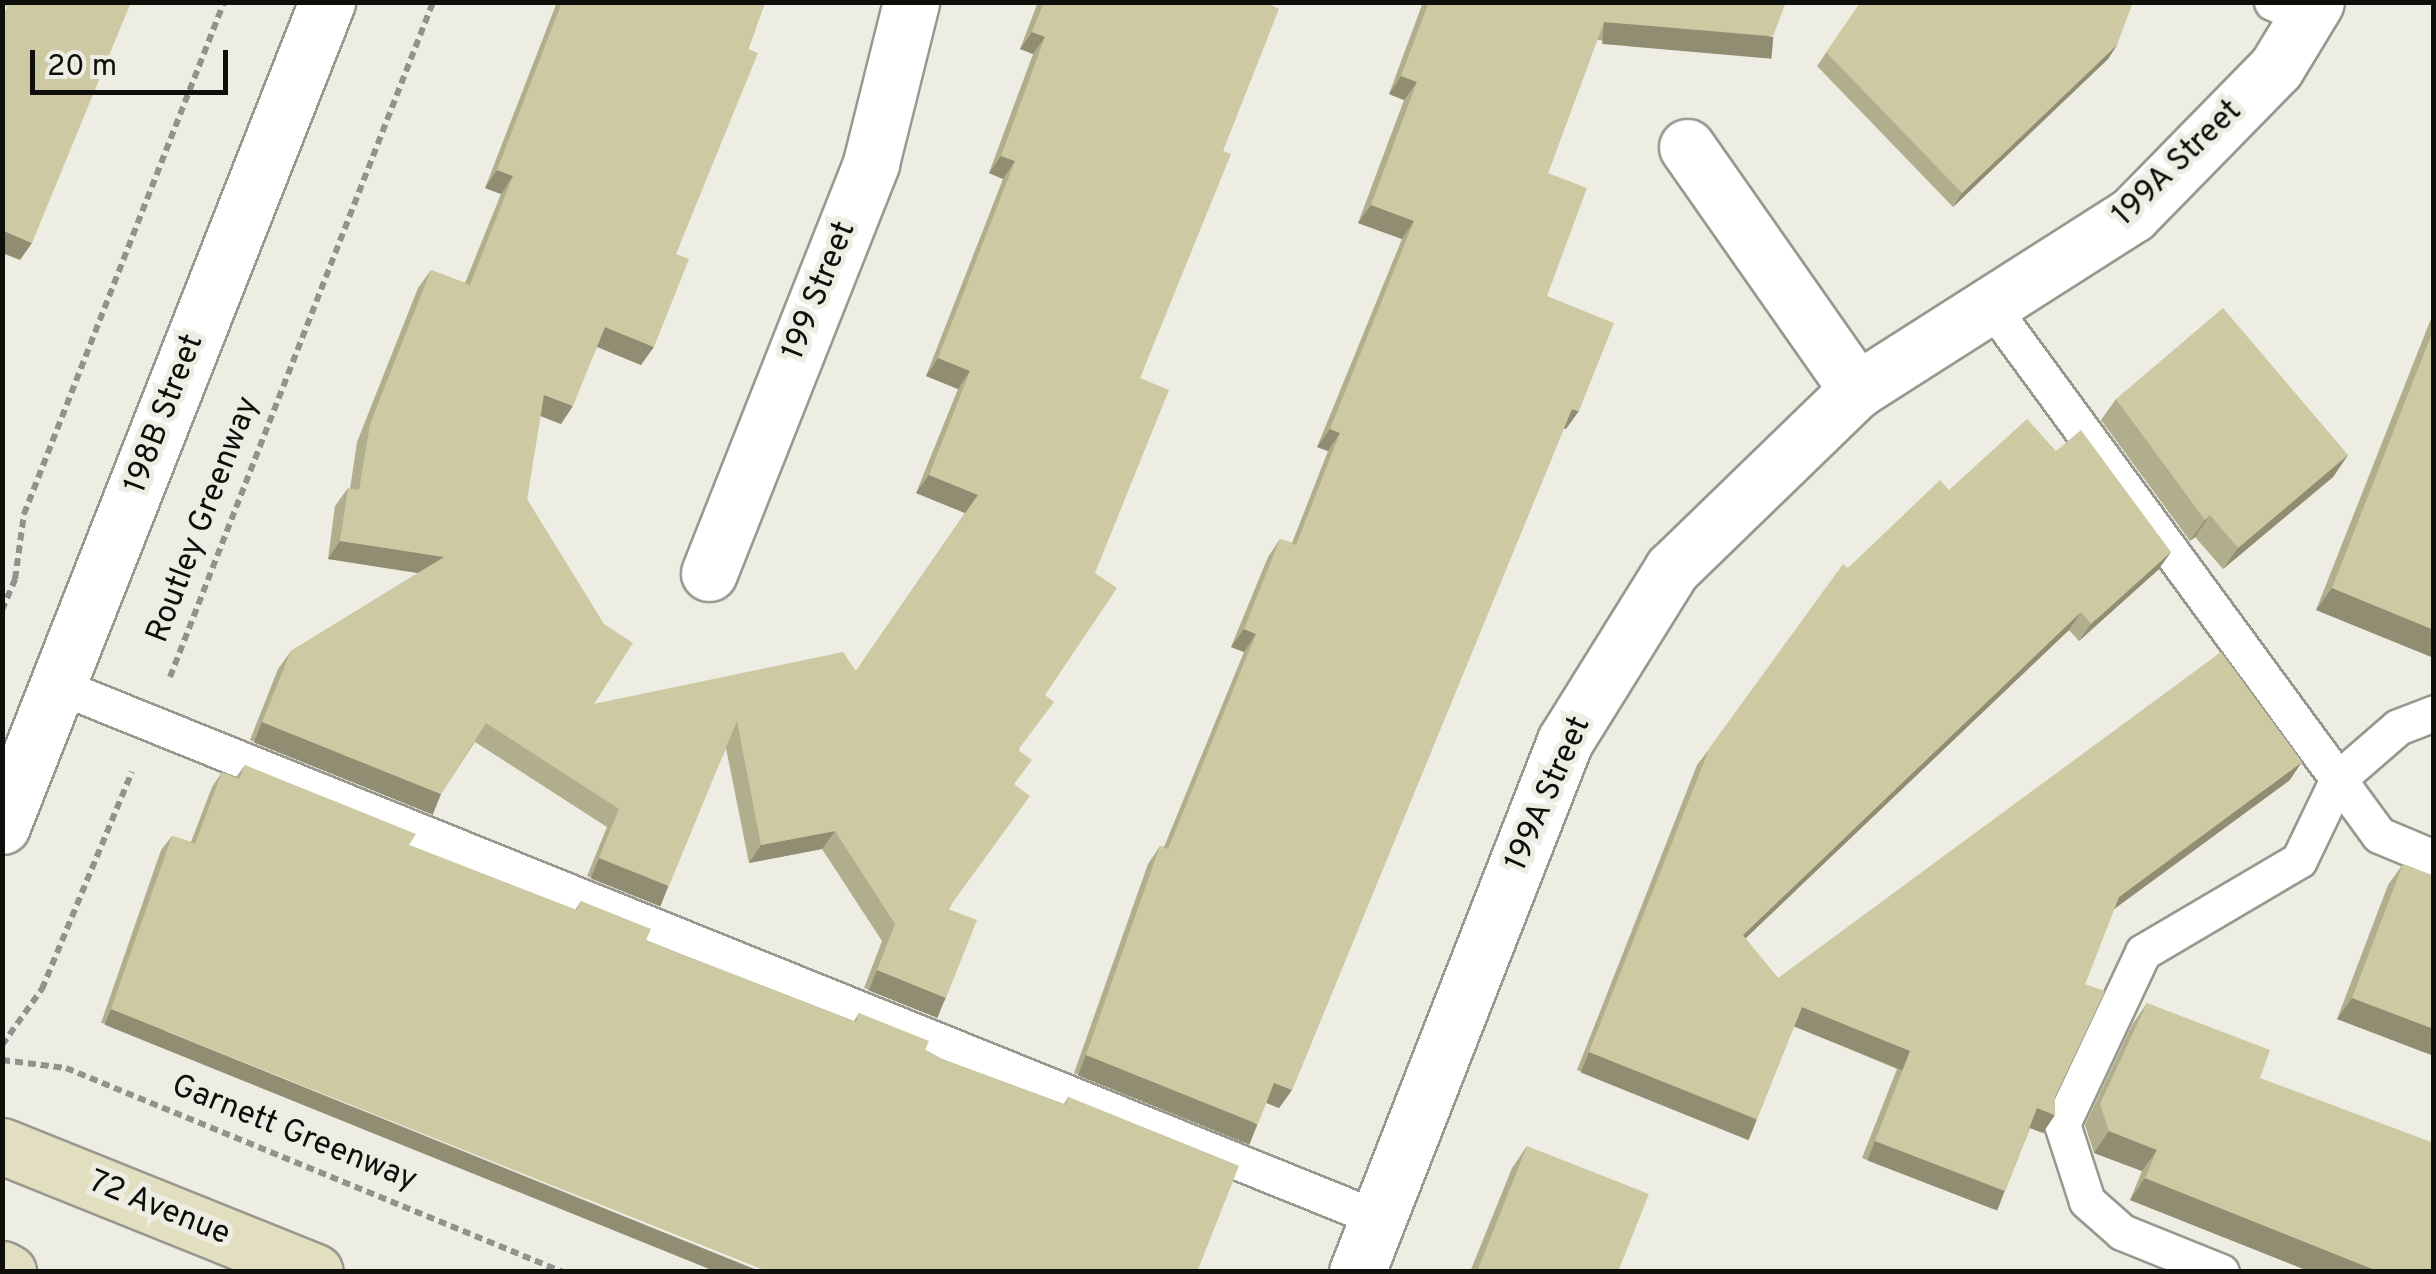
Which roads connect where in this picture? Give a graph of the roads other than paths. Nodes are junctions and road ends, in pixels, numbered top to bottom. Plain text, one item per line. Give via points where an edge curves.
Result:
1 (327, 2) edge
2 (911, 2) edge
3 (2299, 7) edge
4 (1687, 147) dead end
5 (1993, 308) junction
6 (1857, 390) junction
7 (709, 573) dead end
8 (59, 686) junction
9 (2434, 713) edge
10 (2338, 778) junction
11 (2, 826) edge
12 (2434, 858) edge
13 (2, 1146) edge
14 (1377, 1218) junction
15 (315, 1272) edge
16 (1356, 1272) edge
17 (2221, 1272) edge

1 - 8 street, 198B Street
2 - 7 street, 199 Street via 871,164
3 - 5 street, 199A Street via 2276,68 2132,215
4 - 6 street
5 - 6 street, 199A Street
5 - 10 lane
6 - 14 street, 199A Street via 1672,569 1566,741
8 - 11 street, 198B Street
8 - 14 lane
9 - 10 lane via 2398,727
10 - 12 lane via 2379,834
10 - 17 lane via 2298,860 2143,952 2062,1124 2087,1201 2122,1232
13 - 15 main road, 72 Avenue
14 - 16 street, 199A Street

